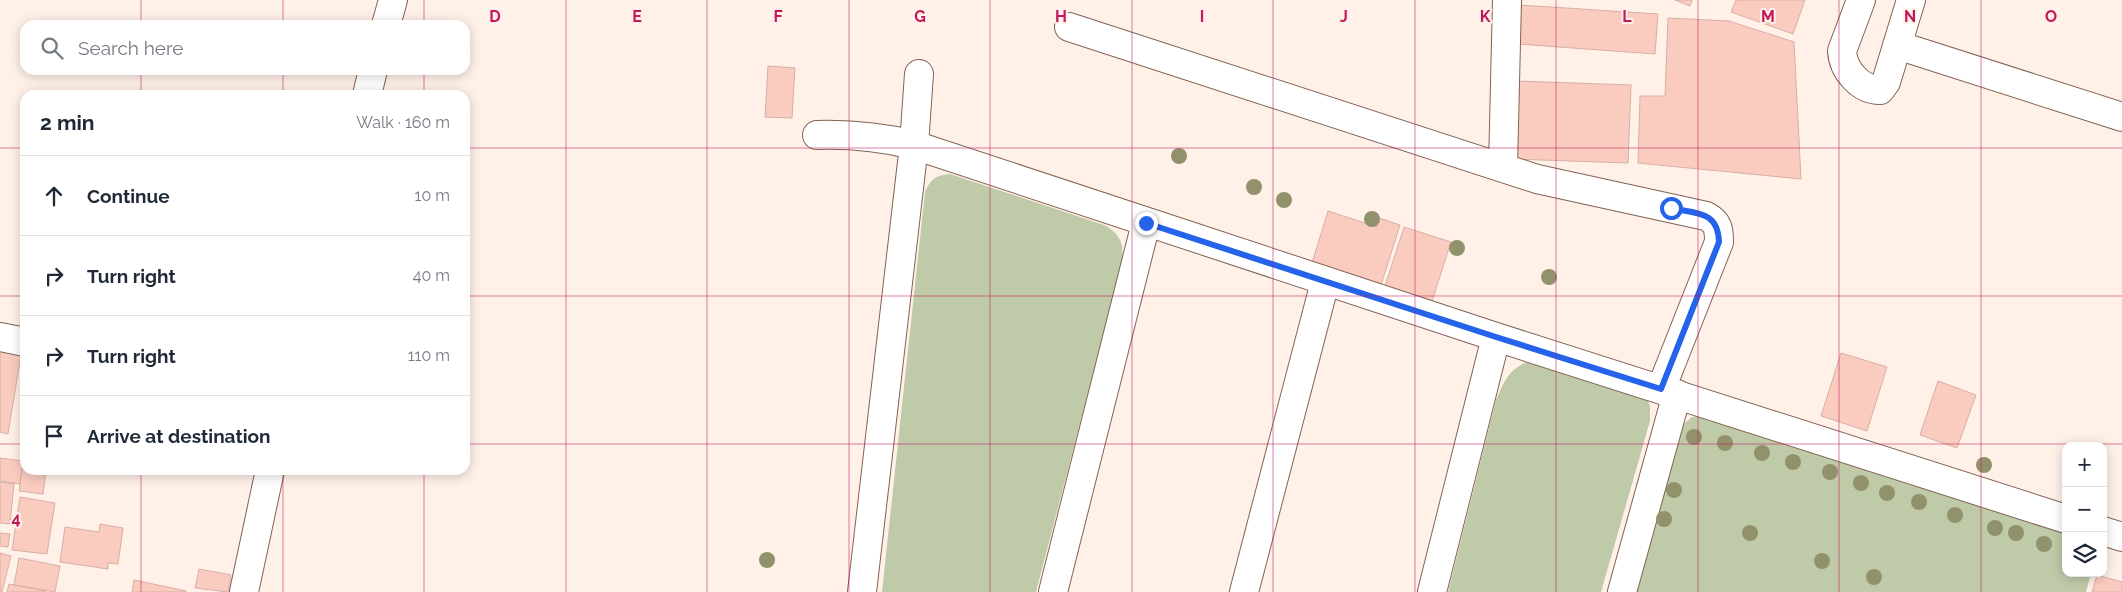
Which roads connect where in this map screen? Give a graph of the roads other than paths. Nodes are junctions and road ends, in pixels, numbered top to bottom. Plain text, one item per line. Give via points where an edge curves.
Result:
1 (393, 0) edge
2 (1507, 0) edge
3 (1861, 0) edge
4 (1910, 0) edge
5 (387, 20) edge
6 (1069, 27) dead end
7 (1897, 46) junction
8 (919, 74) dead end
9 (372, 75) edge
10 (368, 90) edge
11 (2122, 117) edge
12 (817, 135) dead end
13 (914, 145) junction
14 (1503, 168) junction
15 (1146, 223) junction
16 (1325, 282) junction
17 (0, 337) edge
18 (1496, 337) junction
19 (20, 341) edge
20 (1669, 391) junction
21 (269, 475) edge
22 (2062, 517) edge
23 (2106, 532) edge
24 (2122, 537) edge
25 (244, 592) edge
26 (862, 592) edge
27 (1053, 592) edge
28 (1244, 592) edge
29 (1432, 592) edge
30 (1622, 592) edge

1 - 5 street
2 - 14 street
3 - 7 street via 1842,51 1842,60 1860,85 1880,90 1886,82
4 - 7 street
6 - 14 street
7 - 11 street
8 - 13 street
9 - 10 street
12 - 13 street via 882,137
13 - 15 street
13 - 26 street
14 - 20 street via 1537,179 1714,220 1719,229 1719,242
15 - 16 street
15 - 27 street
16 - 18 street
16 - 28 street
17 - 19 street
18 - 20 street
18 - 29 street
20 - 22 street
20 - 30 street
21 - 25 street
23 - 24 street

